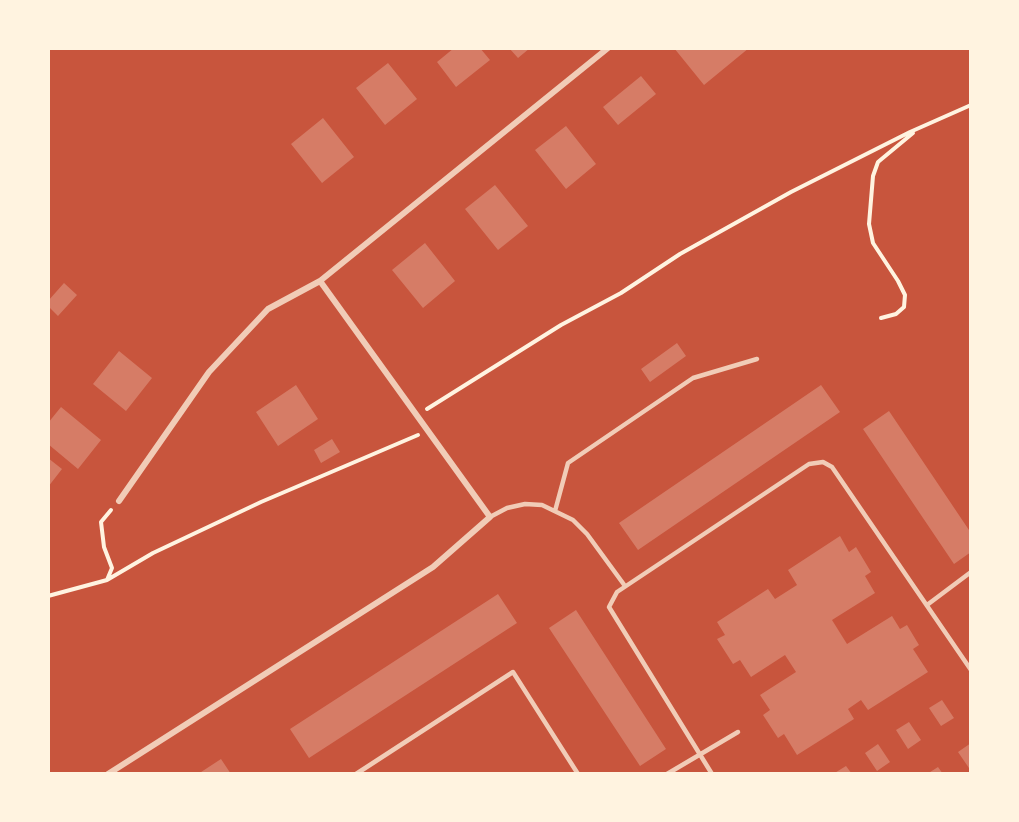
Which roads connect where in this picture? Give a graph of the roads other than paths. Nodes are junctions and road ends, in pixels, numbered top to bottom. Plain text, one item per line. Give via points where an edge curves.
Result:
1 (608, 48) edge
2 (320, 281) junction
3 (757, 359) dead end
4 (119, 501) road end
5 (555, 511) junction
6 (490, 517) junction
7 (971, 572) edge
8 (964, 578) junction
9 (971, 578) edge
10 (625, 586) junction
11 (927, 605) junction
12 (971, 670) edge
13 (738, 732) dead end
14 (700, 755) junction
15 (108, 774) edge
16 (356, 774) edge
17 (578, 774) edge
18 (667, 774) edge
19 (712, 774) edge

1 - 2 street
2 - 4 street via 268,309 209,372
2 - 6 street
3 - 5 lane via 693,378 568,463
5 - 6 lane via 525,504
5 - 10 lane via 573,520 587,534
6 - 15 street via 433,567
7 - 8 lane
8 - 9 lane
8 - 11 lane
10 - 11 lane via 809,464 824,462 832,467
10 - 14 lane via 609,607
11 - 12 lane
13 - 14 lane
14 - 18 lane
14 - 19 lane
16 - 17 lane via 513,672

